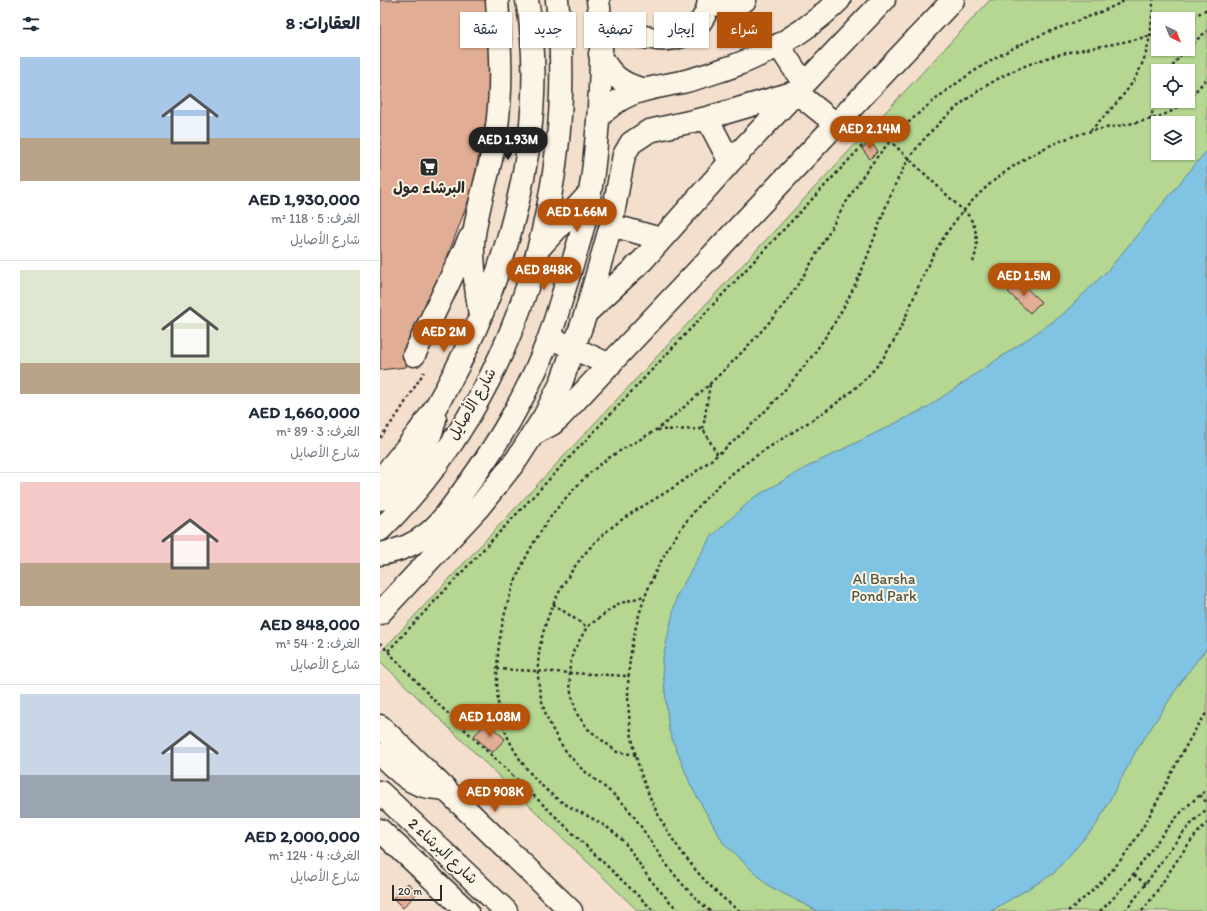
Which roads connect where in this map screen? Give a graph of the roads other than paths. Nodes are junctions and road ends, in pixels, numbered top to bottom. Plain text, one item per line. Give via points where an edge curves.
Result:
1 (497, 0) edge
2 (527, 0) edge
3 (557, 0) edge
4 (598, 0) edge
5 (745, 0) edge
6 (839, 0) edge
7 (884, 0) edge
8 (953, 0) edge
9 (709, 2) edge
10 (598, 12) edge
11 (646, 37) edge
12 (779, 46) junction
13 (600, 48) edge
14 (600, 54) junction
15 (800, 88) junction
16 (642, 89) junction
17 (598, 118) junction
18 (707, 118) junction
19 (836, 124) junction
20 (730, 162) junction
21 (590, 193) junction
22 (611, 225) junction
23 (475, 228) junction
24 (662, 239) junction
25 (538, 249) junction
26 (586, 313) junction
27 (480, 319) junction
28 (549, 338) junction
29 (573, 348) junction
30 (414, 355) dead end
31 (610, 365) junction
32 (437, 404) junction
33 (534, 433) junction
34 (380, 480) edge
35 (380, 499) edge
36 (380, 530) edge
37 (380, 554) edge
38 (380, 613) edge
39 (380, 712) edge
40 (385, 740) edge
41 (380, 792) edge
42 (381, 828) edge
43 (467, 911) edge
44 (506, 911) edge
45 (571, 911) edge

1 - 23 street via 501,53 499,101 489,172
2 - 27 street, شارع الأصايل via 532,53 532,95 523,178 512,226
3 - 25 street, شارع الأصايل via 561,67 559,125 552,184
4 - 10 street
5 - 9 street via 737,4
6 - 12 street via 820,18
7 - 15 street
8 - 19 street
9 - 11 street via 699,24 691,31 672,40
12 - 15 street
12 - 16 street via 709,74
13 - 14 street
14 - 16 street via 605,64 621,81
14 - 17 street
15 - 18 street
15 - 19 street
15 - 20 street
16 - 17 street via 618,100
17 - 21 street
18 - 20 street
18 - 22 street via 649,131 631,143 624,155
19 - 31 street
20 - 24 street
21 - 25 street
21 - 28 street via 573,262
22 - 24 street
22 - 26 street
23 - 27 street via 473,259
23 - 30 street
24 - 26 street via 625,278
25 - 36 street, شارع الأصايل via 509,335 483,391 455,437 424,480
26 - 29 street
27 - 32 street, شارع الأصايل
28 - 29 street
28 - 37 street via 513,414 477,472 436,527 403,549
29 - 31 street
29 - 33 street via 555,395
31 - 33 street via 560,417
32 - 34 street, شارع الأصايل
32 - 35 street via 433,428 423,453
33 - 38 street via 499,484
39 - 40 street
40 - 45 street via 445,788
41 - 44 street, شارع البرشاء 2
42 - 43 street

